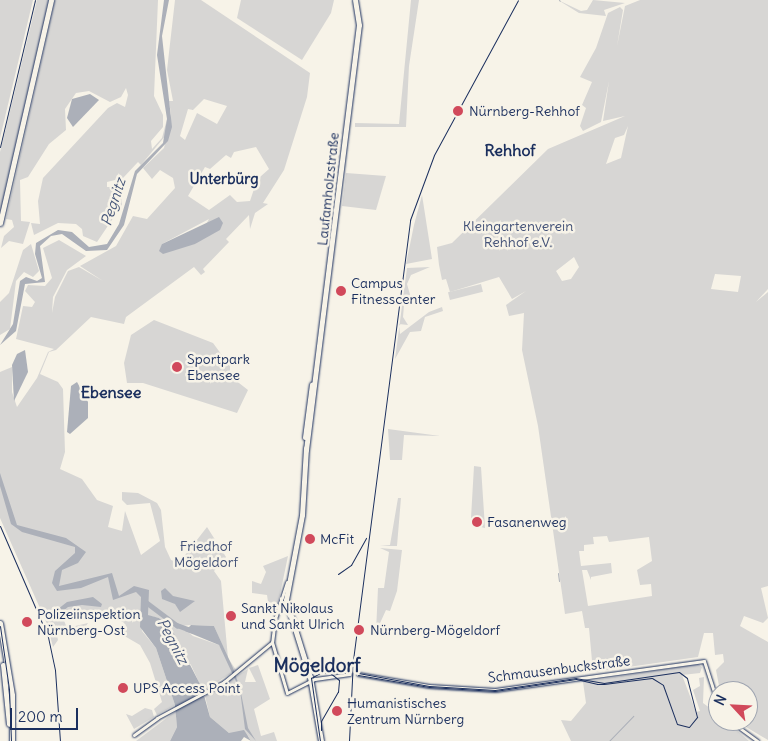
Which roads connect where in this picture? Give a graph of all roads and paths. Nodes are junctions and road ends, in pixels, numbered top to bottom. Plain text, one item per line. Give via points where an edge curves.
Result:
1 (51, 0) edge
2 (355, 0) edge
3 (0, 223) edge
4 (287, 582) junction
5 (279, 606) junction
6 (287, 606) junction
7 (0, 623) edge
8 (0, 637) edge
9 (272, 642) junction
10 (266, 650) junction
11 (273, 651) junction
12 (350, 674) dead end
13 (358, 674) dead end
14 (711, 681) edge
15 (310, 683) junction
16 (9, 696) junction
17 (744, 731) edge
18 (134, 735) dead end
19 (10, 741) edge
20 (321, 741) edge
21 (758, 741) edge

1 - 3 main road
2 - 4 main road, Laufamholzstraße via 359,27 347,96 340,201 313,381 302,519
4 - 5 street, Laufamholzstraße
4 - 6 main road
5 - 6 street
5 - 9 street, Laufamholzstraße
6 - 15 main road
7 - 16 main road
8 - 16 main road
9 - 10 street
9 - 11 street, Laufamholzstraße
10 - 11 street
10 - 18 street via 232,677
11 - 15 street, Laufamholzstraße via 287,693
12 - 15 street
13 - 14 street, Schmausenbuckstraße via 431,686 495,690 704,661
15 - 20 main road
16 - 19 main road
17 - 21 street

